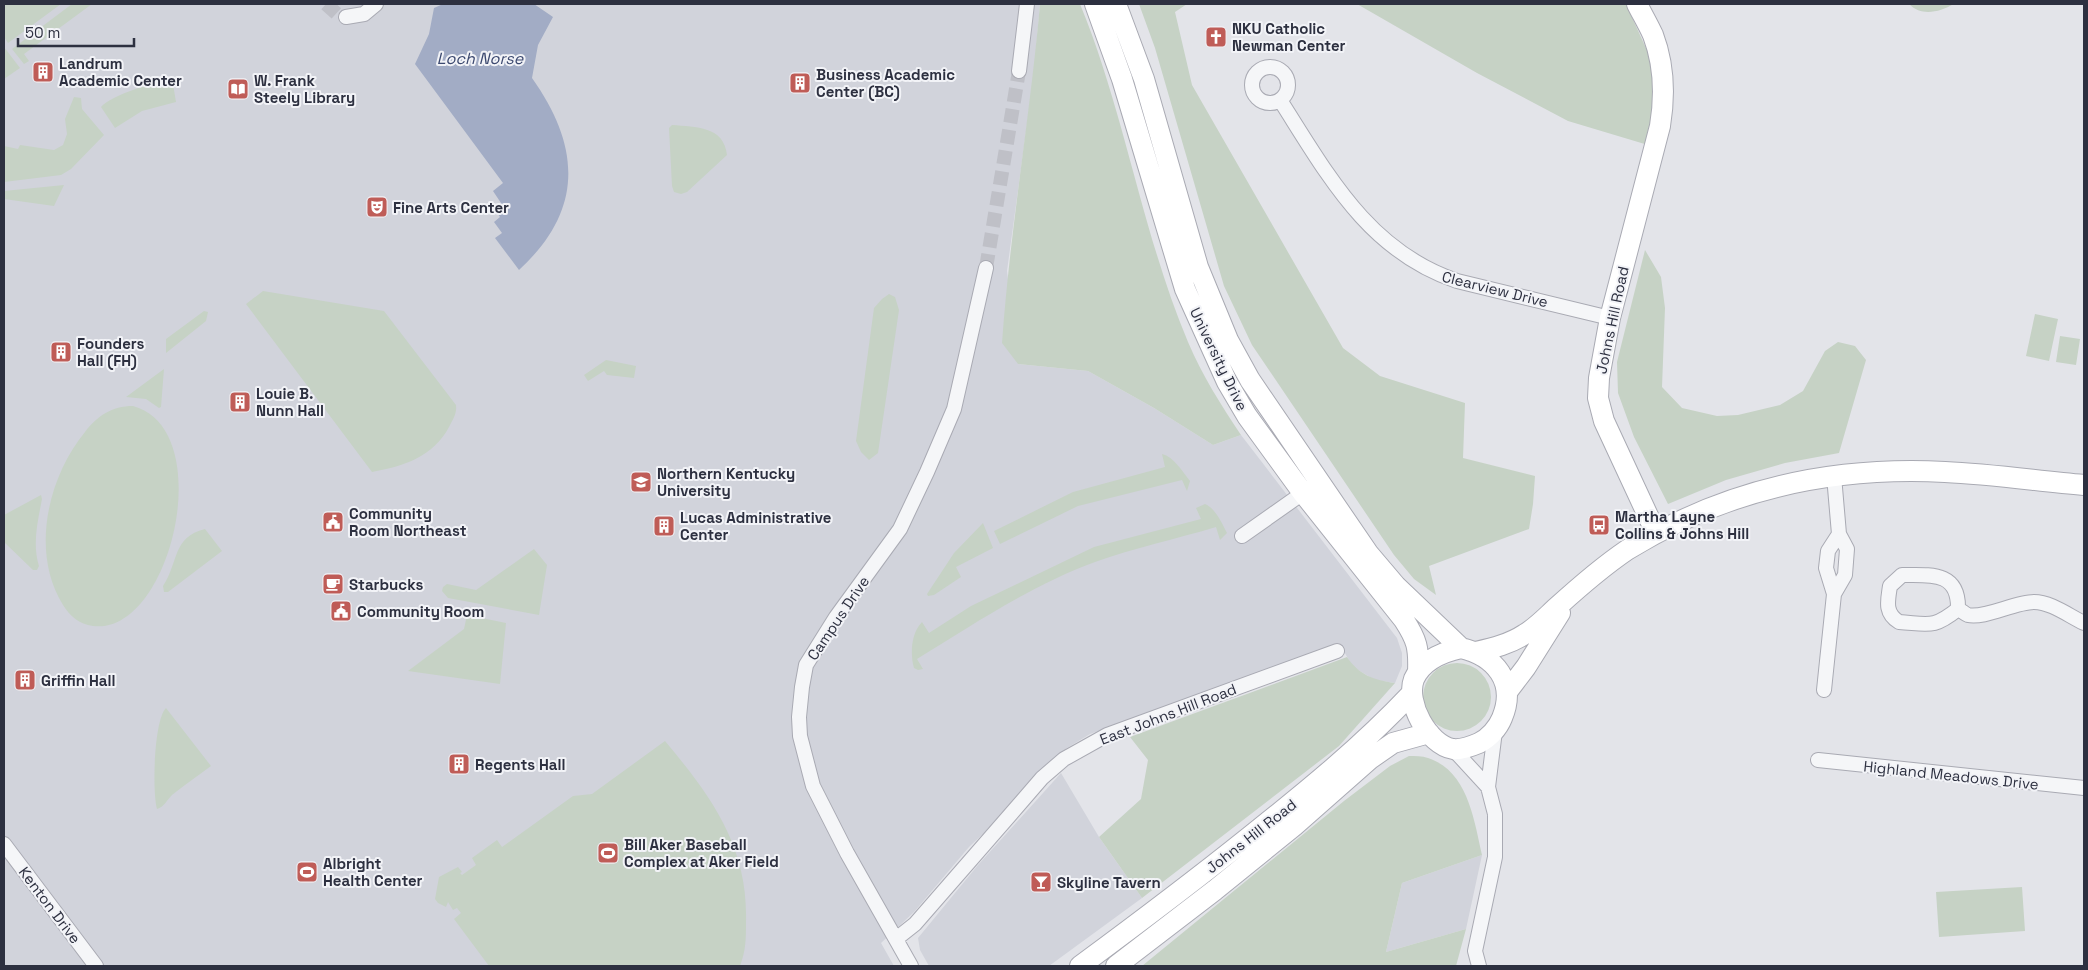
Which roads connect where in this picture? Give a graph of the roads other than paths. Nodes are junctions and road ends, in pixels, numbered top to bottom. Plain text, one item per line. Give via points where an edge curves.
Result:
1 (376, 4) edge
2 (1027, 4) edge
3 (1095, 4) edge
4 (1116, 4) edge
5 (1637, 4) edge
6 (346, 17) dead end
7 (1019, 71) tunnel mouth
8 (1280, 100) dead end
9 (986, 268) tunnel mouth
10 (1610, 318) junction
11 (1834, 476) junction
12 (2084, 486) edge
13 (1303, 493) junction
14 (1656, 533) junction
15 (1839, 534) junction
16 (1242, 536) dead end
17 (1574, 592) junction
18 (1834, 594) junction
19 (1958, 608) junction
20 (2084, 623) edge
21 (1468, 650) junction
22 (1337, 652) dead end
23 (1418, 672) junction
24 (1824, 690) dead end
25 (1506, 692) junction
26 (1412, 693) junction
27 (1495, 731) junction
28 (1429, 733) junction
29 (1453, 749) junction
30 (1818, 760) dead end
31 (1488, 787) junction
32 (2084, 788) edge
33 (4, 844) edge
34 (896, 940) junction
35 (96, 966) edge
36 (911, 966) edge
37 (1080, 966) edge
38 (1116, 966) edge
39 (1479, 966) edge

1 - 6 street via 364,14
2 - 7 street
3 - 13 street, University Drive via 1122,79 1185,289 1204,334 1247,416
4 - 21 street, University Drive via 1144,79 1198,267 1228,340 1250,380 1368,553 1396,586
5 - 10 street, Johns Hill Road via 1653,35 1664,102
8 - 10 street, Clearview Drive via 1340,192 1369,227 1402,254 1433,273 1457,282
9 - 34 street, Campus Drive via 954,409 900,528 806,665 802,687 800,736 813,786
10 - 14 street, Johns Hill Road via 1598,398 1604,421
11 - 12 street via 1946,472
11 - 14 street via 1772,487 1740,497
11 - 15 street
13 - 16 street
13 - 23 street, University Drive via 1415,637 1419,649
14 - 17 street via 1598,571
15 - 18 street via 1828,551 1826,568
15 - 18 street via 1847,549 1845,575
17 - 21 street via 1527,634 1506,644
17 - 25 street
18 - 24 street
19 - 19 street via 1959,594 1938,576 1902,575 1890,586 1888,610 1898,622 1934,624
19 - 20 street via 1968,615 2035,602 2051,606
21 - 23 street via 1437,656
21 - 25 street via 1492,663 1500,672
22 - 34 street, East Johns Hill Road via 1107,735 1064,760 1042,778 915,924
23 - 26 street
25 - 27 street via 1505,711
26 - 28 street via 1419,718
26 - 37 street, Johns Hill Road via 1325,777
27 - 29 street via 1469,747
27 - 31 street
28 - 29 street
28 - 38 street, Johns Hill Road via 1393,743 1370,759 1244,867
29 - 31 street
30 - 32 street, Highland Meadows Drive
31 - 39 street via 1495,814 1495,857 1475,951
33 - 35 street, Kenton Drive
34 - 36 street, Campus Drive

